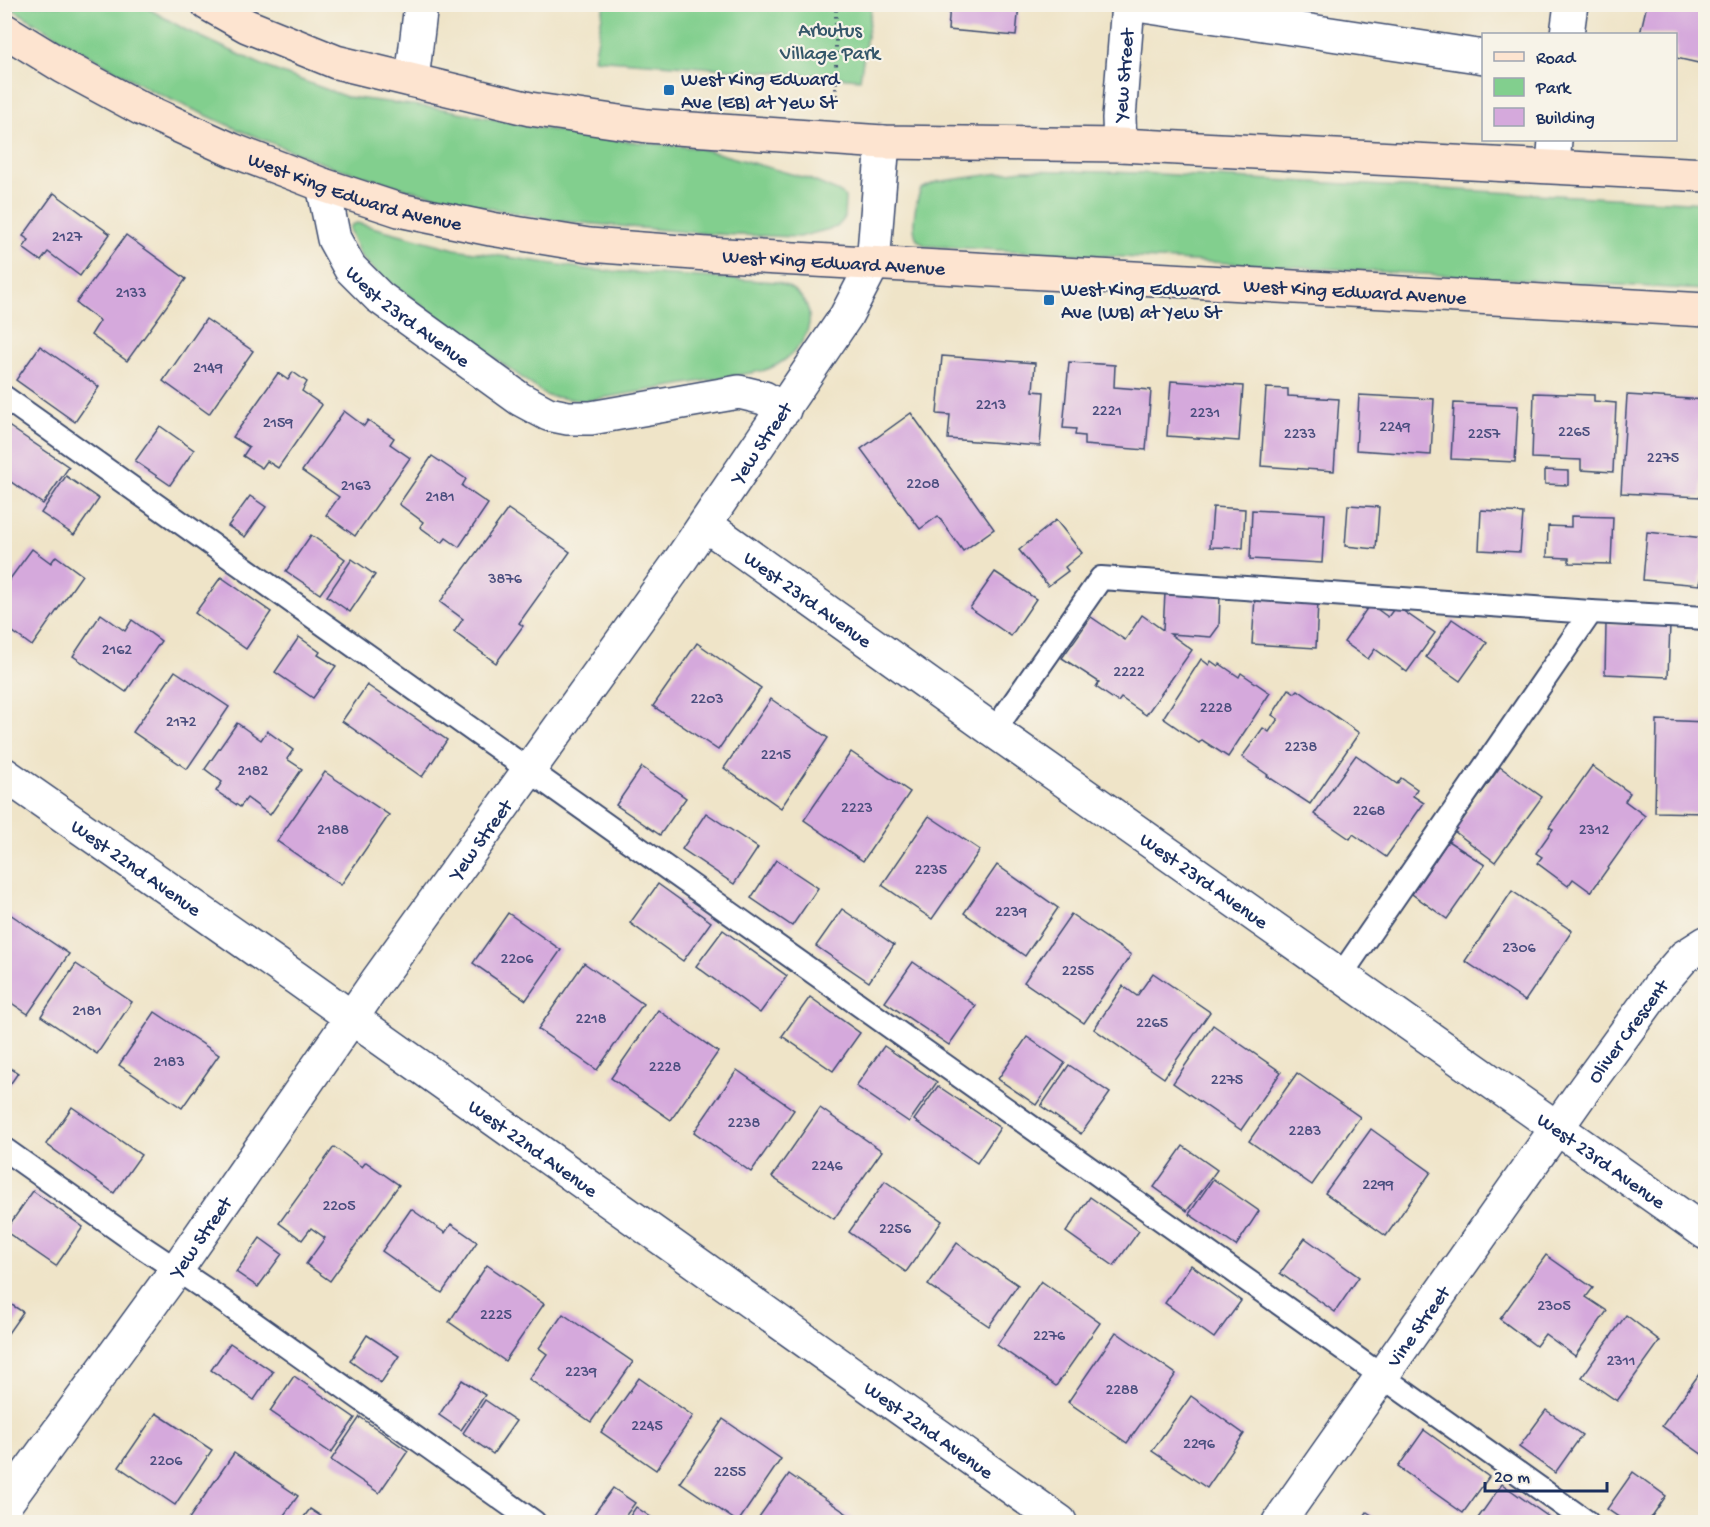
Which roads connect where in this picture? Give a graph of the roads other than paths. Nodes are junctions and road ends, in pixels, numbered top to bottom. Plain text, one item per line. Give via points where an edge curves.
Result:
1 (208, 4) edge
2 (421, 4) edge
3 (1129, 4) edge
4 (1571, 4) edge
5 (4, 30) edge
6 (1567, 33) edge
7 (1482, 57) edge
8 (412, 80) junction
9 (883, 142) junction
10 (1120, 145) junction
11 (1554, 153) edge
12 (1706, 175) edge
13 (323, 185) junction
14 (873, 264) junction
15 (1706, 310) edge
16 (4, 398) edge
17 (784, 410) junction
18 (706, 525) junction
19 (1591, 612) junction
20 (1706, 618) edge
21 (994, 731) junction
22 (530, 771) junction
23 (4, 774) edge
24 (1706, 943) edge
25 (1341, 975) junction
26 (351, 1018) junction
27 (1557, 1128) junction
28 (4, 1149) edge
29 (1706, 1233) edge
30 (177, 1269) junction
31 (1382, 1376) junction
32 (4, 1506) edge
33 (534, 1522) edge
34 (1060, 1522) edge
35 (1279, 1522) edge
36 (1587, 1522) edge

1 - 8 main road via 247,26 336,62
2 - 8 street
3 - 7 street
3 - 10 street, Yew Street
4 - 6 street
5 - 13 main road, West King Edward Avenue via 142,109
8 - 9 main road via 530,109 647,126
9 - 10 main road
9 - 14 street, Yew Street
10 - 11 main road
11 - 12 main road
13 - 14 main road, West King Edward Avenue via 399,210 589,245
13 - 17 street, West 23rd Avenue via 334,239 350,268 379,297 520,399 548,414 591,418 739,392 764,398
14 - 15 main road, West King Edward Avenue
14 - 17 street, Yew Street via 853,305
16 - 22 lane
17 - 18 street, Yew Street
18 - 21 street, West 23rd Avenue
18 - 22 street, Yew Street
19 - 20 lane
19 - 21 lane via 1101,578
19 - 25 lane
21 - 25 street, West 23rd Avenue
22 - 26 street, Yew Street
22 - 31 lane
23 - 26 street, West 22nd Avenue
24 - 27 street, Oliver Crescent via 1684,957 1663,981
25 - 27 street, West 23rd Avenue
26 - 30 street, Yew Street
26 - 34 street, West 22nd Avenue
27 - 29 street, West 23rd Avenue
27 - 31 street, Vine Street
28 - 30 lane
30 - 32 street, Yew Street
30 - 33 lane
31 - 35 street, Vine Street
31 - 36 lane

